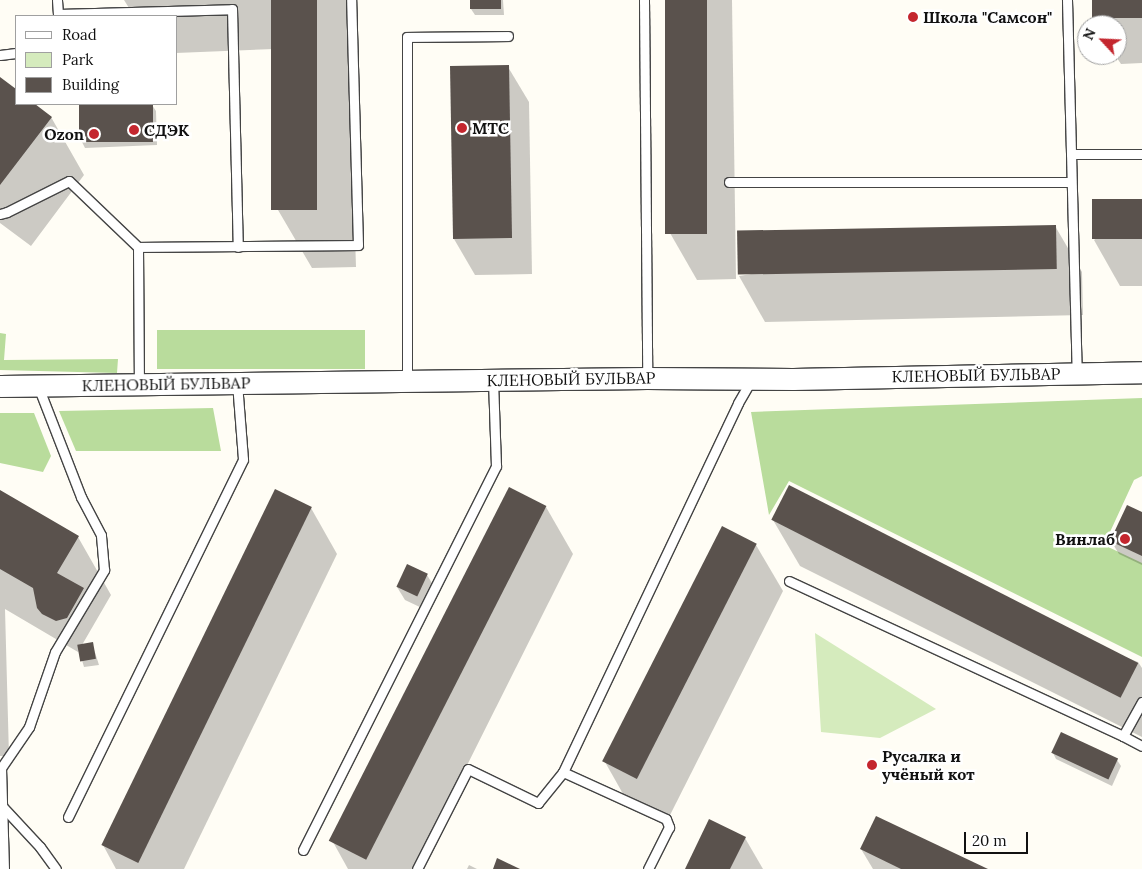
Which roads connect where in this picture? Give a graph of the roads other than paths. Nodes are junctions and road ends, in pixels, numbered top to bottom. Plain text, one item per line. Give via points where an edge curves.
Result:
1 (57, 0) edge
2 (351, 0) edge
3 (644, 0) edge
4 (1067, 0) edge
5 (58, 15) edge
6 (508, 36) dead end
7 (15, 53) edge
8 (0, 55) edge
9 (1070, 154) junction
10 (1142, 154) edge
11 (728, 182) dead end
12 (1072, 182) junction
13 (0, 214) edge
14 (138, 247) junction
15 (238, 247) junction
16 (1142, 372) edge
17 (1077, 373) junction
18 (647, 378) junction
19 (752, 379) junction
20 (493, 380) junction
21 (407, 381) junction
22 (237, 383) junction
23 (139, 384) junction
24 (38, 385) junction
25 (0, 386) edge
26 (789, 581) dead end
27 (1142, 702) edge
28 (1123, 736) junction
29 (1142, 746) edge
30 (563, 772) junction
31 (0, 805) edge
32 (68, 817) dead end
33 (303, 850) dead end
34 (4, 869) edge
35 (56, 869) edge
36 (417, 869) edge
37 (648, 869) edge

1 - 5 lane
2 - 15 lane via 358,245
3 - 18 lane
4 - 9 lane
5 - 15 lane via 232,9
6 - 21 lane via 407,37
7 - 8 lane
9 - 10 lane
9 - 12 lane
11 - 12 lane
12 - 17 lane
13 - 14 lane via 69,181
14 - 15 lane
14 - 23 lane
16 - 17 street, КЛЕНОВЫЙ БУЛЬВАР
17 - 19 street, КЛЕНОВЫЙ БУЛЬВАР
18 - 19 street, КЛЕНОВЫЙ БУЛЬВАР
18 - 20 street, КЛЕНОВЫЙ БУЛЬВАР
19 - 30 lane
20 - 21 street, КЛЕНОВЫЙ БУЛЬВАР
20 - 33 lane via 496,466
21 - 22 street, КЛЕНОВЫЙ БУЛЬВАР
22 - 23 street, КЛЕНОВЫЙ БУЛЬВАР
22 - 32 lane via 243,460
23 - 24 street, КЛЕНОВЫЙ БУЛЬВАР
24 - 25 street, КЛЕНОВЫЙ БУЛЬВАР
24 - 31 lane via 81,497 101,535 104,570 55,652 29,727 1,768
26 - 28 lane
27 - 28 lane
28 - 29 lane
30 - 36 lane via 538,803 468,769
30 - 37 lane via 666,819 669,827
31 - 34 lane
31 - 35 lane

